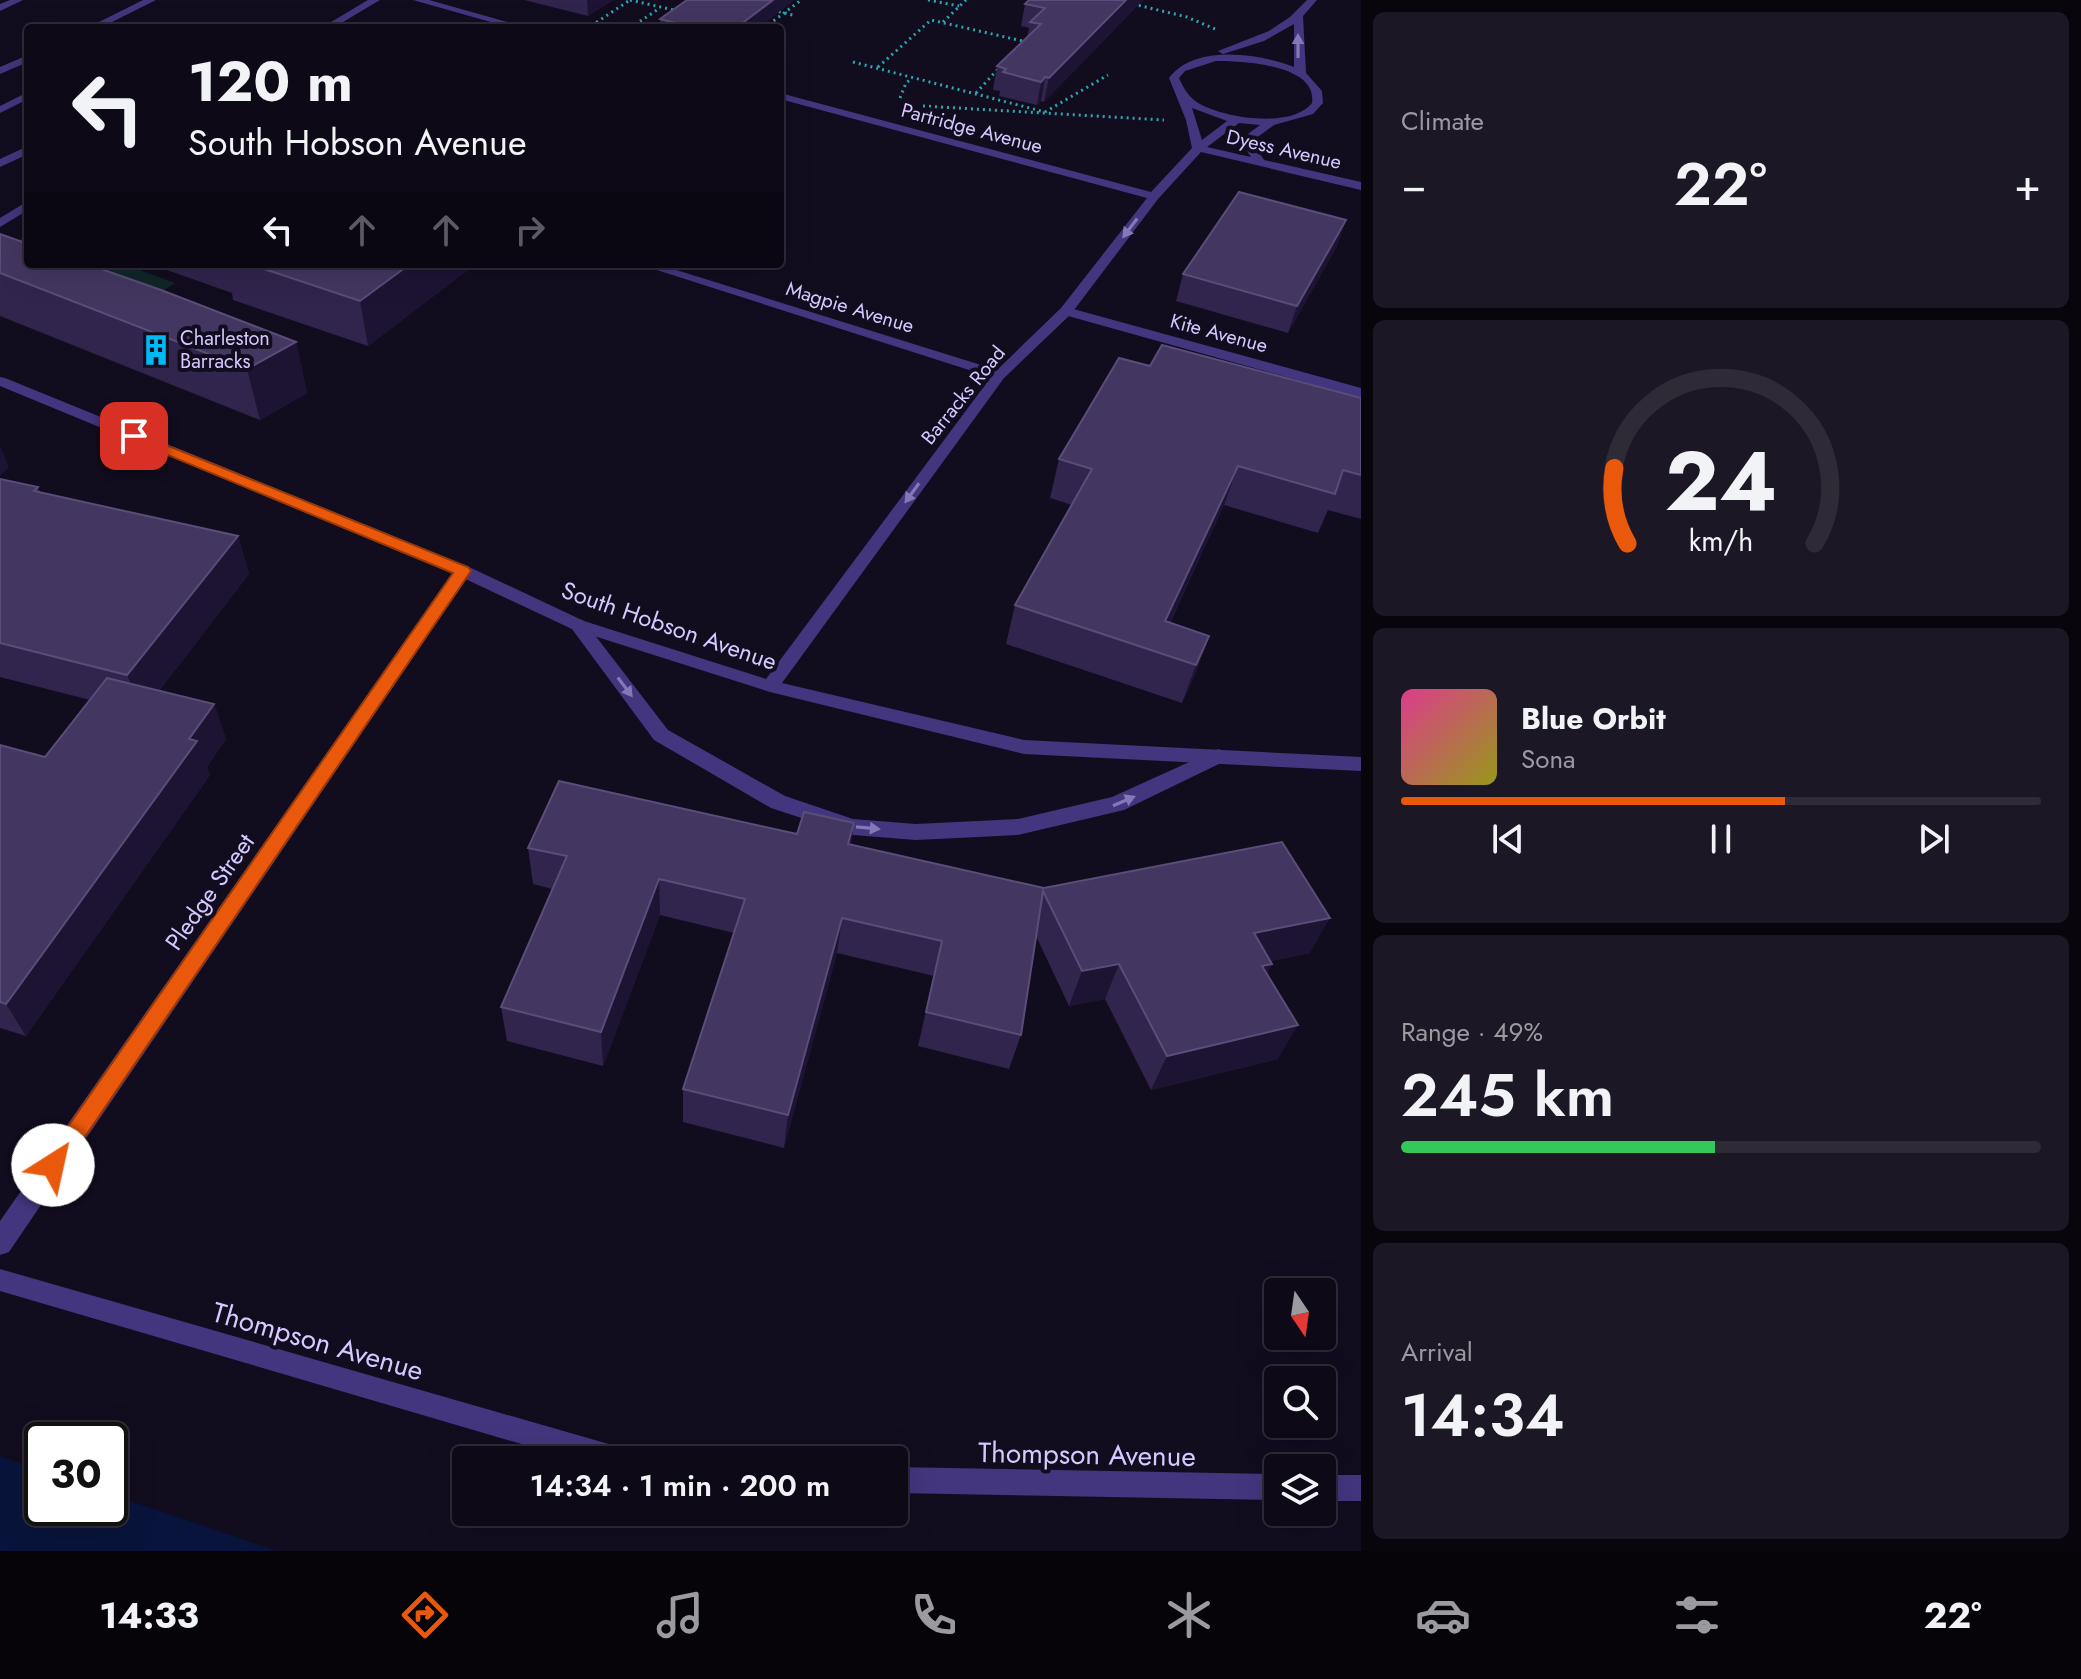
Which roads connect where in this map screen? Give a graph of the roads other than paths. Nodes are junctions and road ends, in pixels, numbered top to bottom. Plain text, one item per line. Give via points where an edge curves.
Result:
1 (18, 0) edge
2 (151, 0) edge
3 (375, 0) edge
4 (418, 0) edge
5 (1312, 0) edge
6 (0, 8) edge
7 (1299, 18) junction
8 (100, 24) edge
9 (333, 24) edge
10 (509, 24) edge
11 (24, 61) edge
12 (1195, 62) junction
13 (0, 71) edge
14 (1301, 75) junction
15 (1180, 95) junction
16 (24, 97) edge
17 (784, 97) edge
18 (0, 110) edge
19 (1237, 119) junction
20 (1272, 121) junction
21 (1198, 148) junction
22 (24, 151) edge
23 (1259, 161) junction
24 (0, 164) edge
25 (1361, 186) edge
26 (1154, 196) junction
27 (24, 208) edge
28 (0, 223) edge
29 (657, 268) edge
30 (1066, 311) junction
31 (999, 375) junction
32 (0, 381) edge
33 (1361, 393) edge
34 (463, 571) junction
35 (578, 625) junction
36 (770, 686) junction
37 (1218, 756) junction
38 (1361, 764) edge
39 (0, 1243) edge
40 (0, 1280) edge
41 (571, 1446) edge
42 (908, 1480) edge
43 (1264, 1487) edge
44 (1336, 1488) edge
45 (1361, 1488) edge

1 - 6 lane
2 - 8 lane
3 - 9 lane
4 - 10 lane
5 - 7 lane
7 - 12 lane via 1248,45
14 -> 7 lane
11 - 13 lane
12 - 14 lane via 1238,58
12 - 15 lane via 1174,78
14 - 20 lane via 1319,94 1317,104 1301,115
15 - 19 lane via 1203,110
15 - 21 lane
16 - 18 lane
17 - 26 lane, Partridge Avenue
19 - 20 lane
19 - 21 lane, Barracks Road
20 - 23 lane via 1246,140
21 - 23 lane, Dyess Avenue
21 - 26 lane, Barracks Road
22 - 24 lane
23 - 25 lane, Dyess Avenue
26 -> 30 lane, Barracks Road
27 - 28 lane
29 - 31 lane, Magpie Avenue
30 - 31 lane, Barracks Road
30 - 33 street, Kite Avenue
31 -> 36 lane, Barracks Road
32 - 34 lane, South Hobson Avenue
34 - 35 lane, South Hobson Avenue
34 - 39 street, Pledge Street
35 - 36 lane, South Hobson Avenue
35 -> 37 street via 661,735 778,802 853,827 916,832 1018,827 1117,804
36 - 37 lane, South Hobson Avenue via 1024,747
37 - 38 lane, South Hobson Avenue
40 - 41 lane, Thompson Avenue
42 - 43 lane, Thompson Avenue
44 - 45 lane

